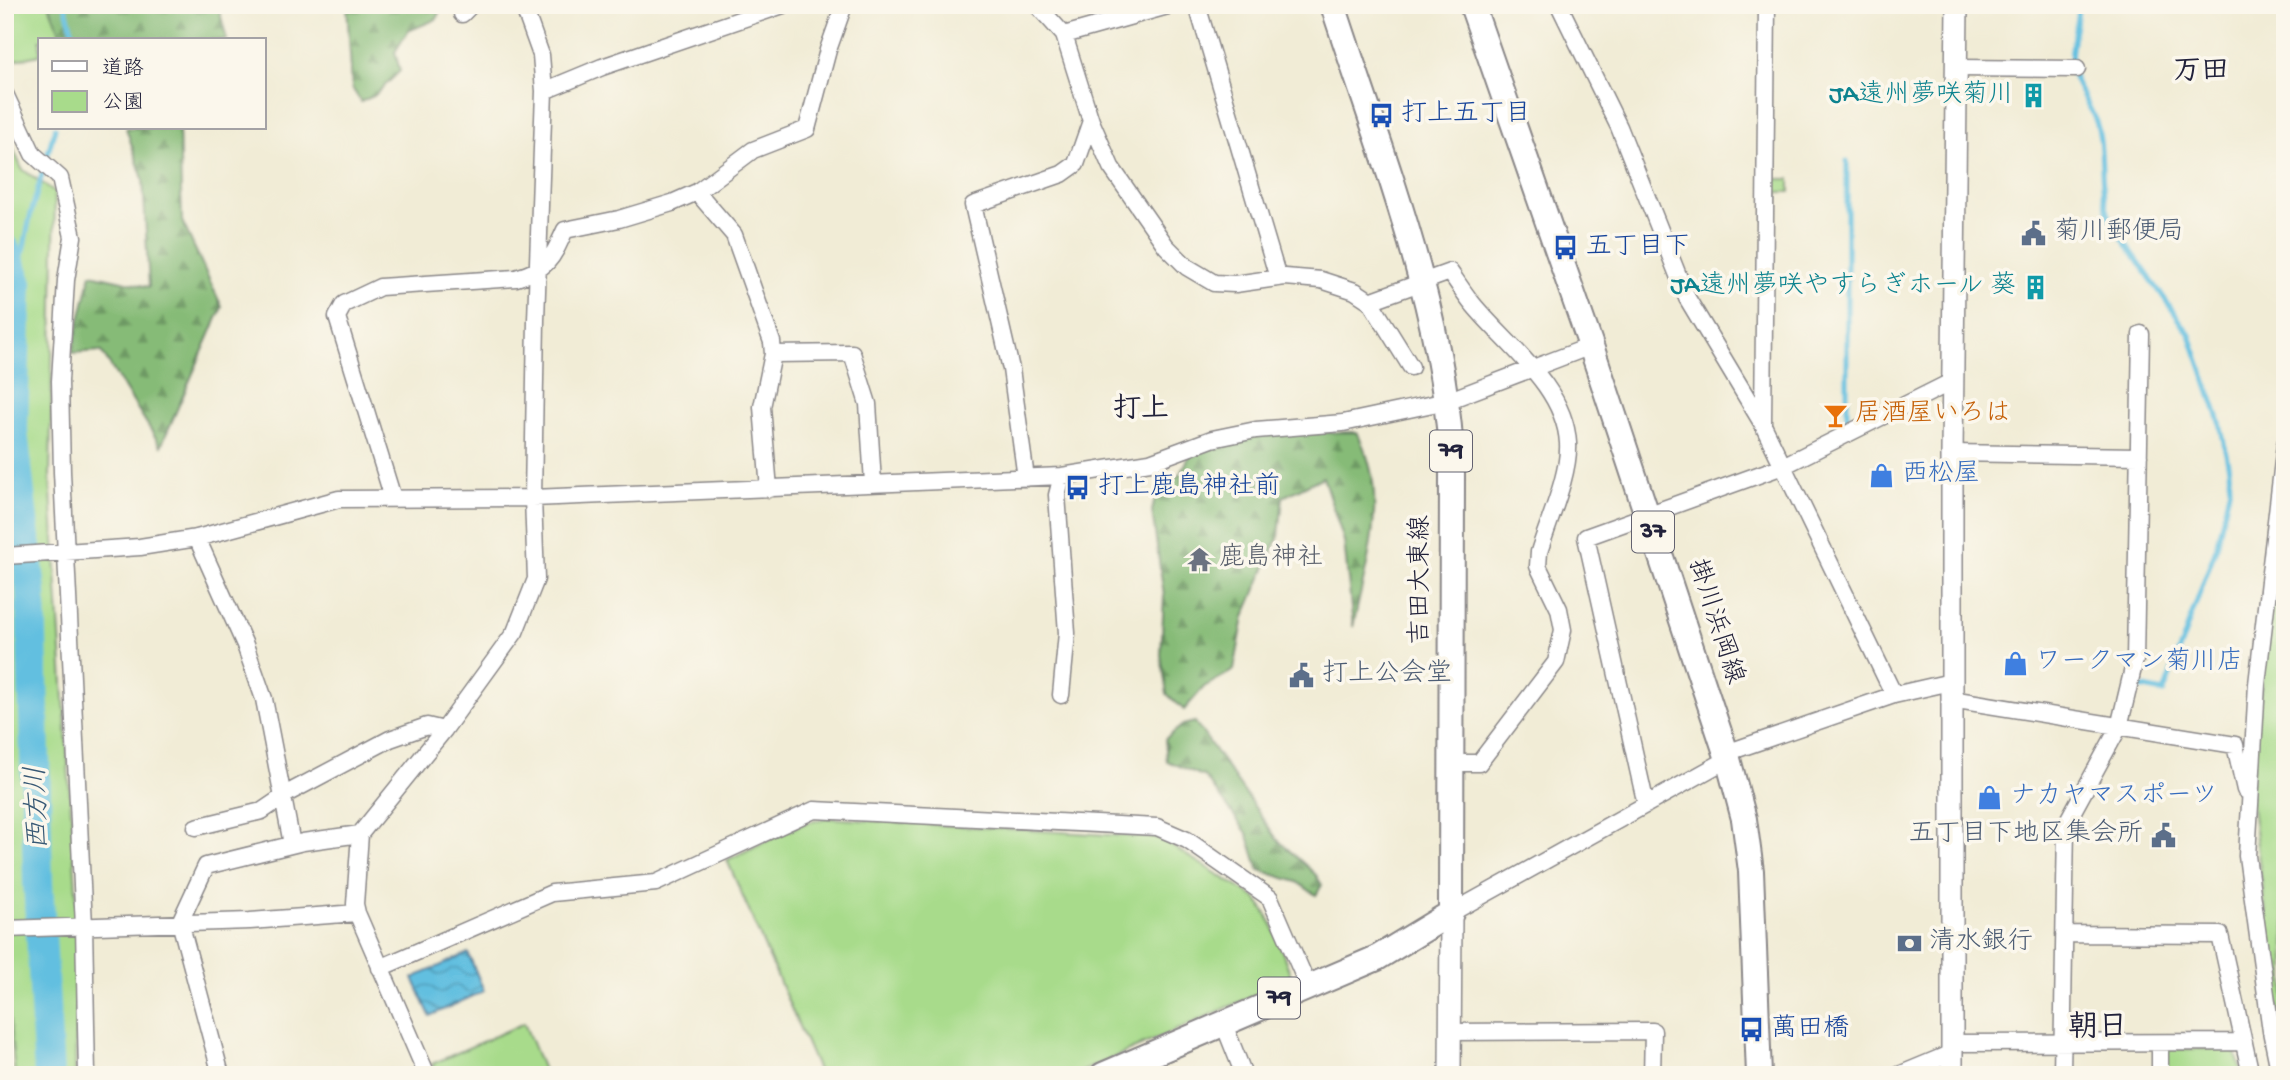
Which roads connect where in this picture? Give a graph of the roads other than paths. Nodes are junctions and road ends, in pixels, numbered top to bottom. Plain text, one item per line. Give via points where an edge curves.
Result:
1 (523, 5) edge
2 (783, 5) edge
3 (844, 5) edge
4 (1037, 5) edge
5 (1171, 5) edge
6 (1197, 5) edge
7 (1333, 5) edge
8 (1472, 5) edge
9 (1559, 5) edge
10 (1767, 5) edge
11 (1957, 5) edge
12 (1064, 35) junction
13 (1956, 68) junction
14 (2073, 69) dead end
15 (544, 91) junction
16 (5, 94) edge
17 (1091, 121) junction
18 (697, 191) junction
19 (537, 273) junction
20 (1278, 278) junction
21 (1421, 281) junction
22 (1370, 301) junction
23 (2141, 334) dead end
24 (1591, 346) junction
25 (773, 354) junction
26 (1411, 367) dead end
27 (1533, 368) junction
28 (1952, 382) junction
29 (1447, 401) junction
30 (1763, 425) junction
31 (2285, 444) edge
32 (1952, 453) junction
33 (2139, 456) junction
34 (1783, 466) junction
35 (1062, 476) junction
36 (1026, 478) junction
37 (873, 483) junction
38 (769, 489) junction
39 (393, 498) junction
40 (533, 498) junction
41 (1647, 516) junction
42 (197, 538) junction
43 (66, 553) junction
44 (5, 556) edge
45 (1951, 691) junction
46 (1061, 695) dead end
47 (1894, 695) junction
48 (2119, 727) junction
49 (444, 730) junction
50 (1727, 756) junction
51 (1451, 763) junction
52 (283, 798) junction
53 (1646, 805) junction
54 (2249, 809) junction
55 (196, 827) dead end
56 (360, 834) junction
57 (292, 844) junction
58 (357, 913) junction
59 (1451, 913) junction
60 (180, 922) junction
61 (81, 926) junction
62 (5, 929) edge
63 (2064, 934) junction
64 (380, 968) junction
65 (1308, 986) junction
66 (1223, 1022) junction
67 (1450, 1032) junction
68 (2244, 1042) junction
69 (2160, 1043) junction
70 (2062, 1044) junction
71 (1952, 1048) junction
72 (88, 1075) edge
73 (221, 1075) edge
74 (427, 1075) edge
75 (1102, 1075) edge
76 (1244, 1075) edge
77 (1450, 1075) edge
78 (1652, 1075) edge
79 (1759, 1075) edge
80 (1899, 1075) edge
81 (1952, 1075) edge
82 (2062, 1075) edge
83 (2160, 1075) edge
84 (2251, 1075) edge
85 (2280, 1075) edge

1 - 15 street via 541,55
2 - 15 street
3 - 18 street via 807,129 753,150
4 - 12 street
5 - 12 street
6 - 20 street
7 - 21 main road, 吉田大東線 / 79
8 - 24 main road, 掛川浜岡線 / 37
9 - 30 street via 1619,127 1687,298
10 - 30 street
11 - 13 street
12 - 17 street
13 - 14 street
13 - 28 street
15 - 19 street
16 - 43 street via 33,154 60,178 73,237 61,380
17 - 20 street via 1111,167 1186,267 1214,283
17 - 36 street via 1076,164 1062,174 973,205 1011,369
18 - 19 street via 619,219 565,230 553,258
18 - 25 street via 734,236
19 - 39 street via 380,287 344,304 337,317
19 - 40 street
20 - 22 street via 1321,280
21 - 22 street
21 - 27 street via 1450,272 1472,303
21 - 29 main road, 吉田大東線 / 79
22 - 26 street
23 - 33 street
24 - 27 street
24 - 41 main road, 掛川浜岡線 / 37
25 - 37 street via 852,353 867,404
25 - 38 street via 762,407
27 - 29 street
27 - 51 street via 1555,402 1568,442 1538,566 1559,609 1563,630 1556,662 1485,756 1479,763
28 - 32 street
28 - 34 street
29 - 35 street via 1343,423 1255,430 1212,439 1150,462
29 - 51 main road, 吉田大東線 / 79 via 1452,469
30 - 34 street
31 - 54 street via 2257,684
32 - 33 street
32 - 45 street
33 - 48 street via 2135,660
34 - 41 street
34 - 47 street
35 - 36 street
35 - 46 street via 1057,495 1067,633
36 - 37 street
37 - 38 street
38 - 40 street
39 - 40 street
39 - 42 street via 339,499
40 - 49 street via 536,579 515,632
41 - 50 main road, 掛川浜岡線 / 37
41 - 53 street via 1586,537
42 - 43 street
42 - 52 street via 246,645 264,699
43 - 44 street
43 - 61 street
45 - 47 street
45 - 48 street
45 - 71 street
47 - 50 street
48 - 54 street via 2235,745
48 - 63 street via 2066,824
49 - 52 street via 427,726 390,738
49 - 56 street
50 - 53 street
50 - 79 main road, 掛川浜岡線 / 37 via 1744,819 1751,871
51 - 59 main road, 吉田大東線 / 79
52 - 55 street via 262,811
52 - 57 street
53 - 59 street
54 - 85 street via 2248,856
56 - 57 street
56 - 58 street
57 - 60 street via 206,866
58 - 60 street
58 - 64 street
59 - 65 main road, 79 via 1377,958
59 - 67 street
60 - 61 street
60 - 73 street
61 - 62 street
61 - 72 street
63 - 68 street via 2220,935
63 - 70 street
64 - 65 street via 552,893 656,883 814,810 1157,827 1187,840 1270,898
64 - 74 street
65 - 66 main road, 79
66 - 75 main road, 79
66 - 76 street
67 - 77 street
67 - 78 street via 1653,1031
68 - 69 street
68 - 84 street
69 - 70 street
69 - 83 street
70 - 71 street
70 - 82 street
71 - 80 street
71 - 81 street

